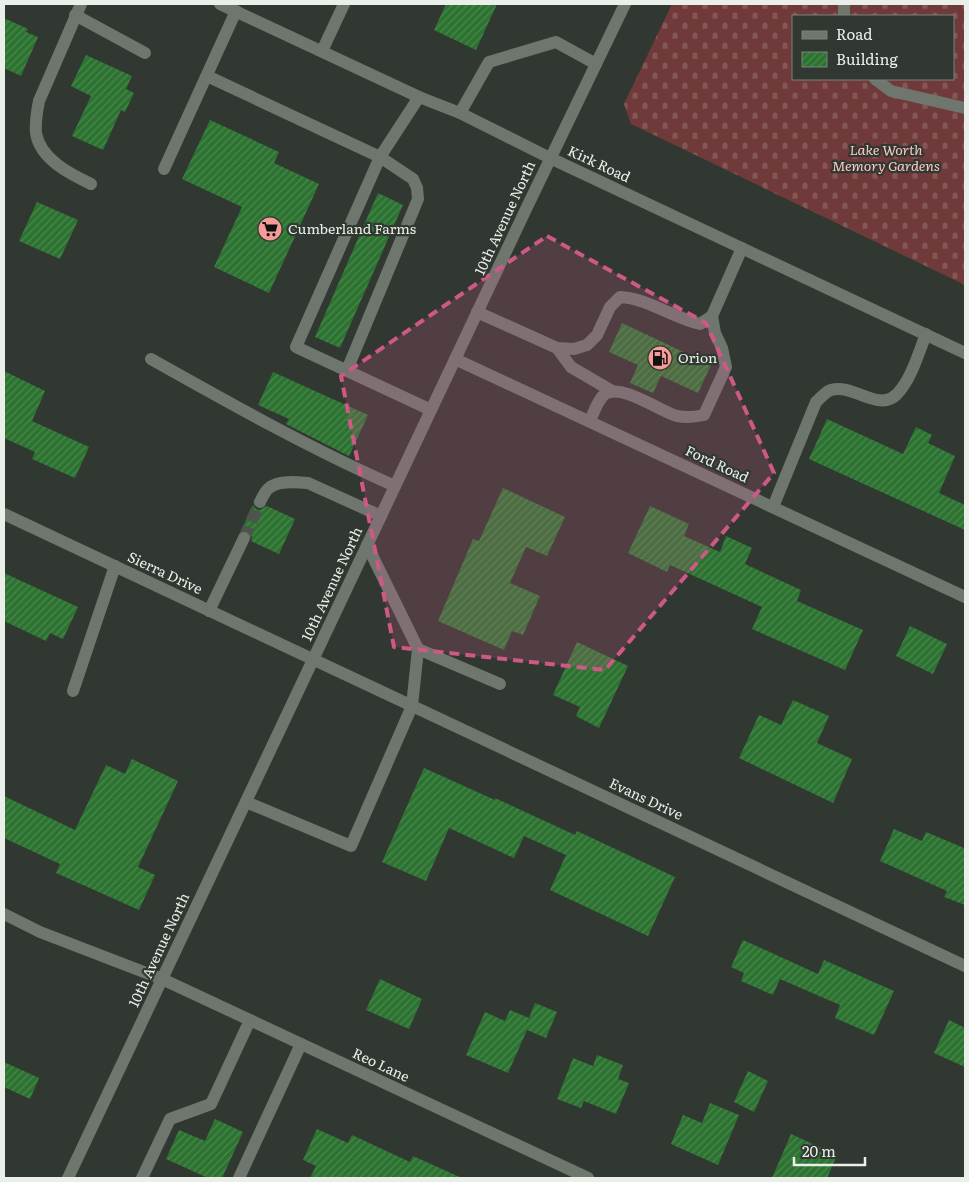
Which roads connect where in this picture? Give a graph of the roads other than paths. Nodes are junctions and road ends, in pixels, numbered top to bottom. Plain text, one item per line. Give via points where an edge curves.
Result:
1 (220, 4) edge
2 (344, 4) edge
3 (625, 4) edge
4 (78, 9) edge
5 (236, 11) junction
6 (322, 51) junction
7 (145, 53) dead end
8 (596, 64) junction
9 (206, 76) junction
10 (876, 80) edge
11 (419, 97) junction
12 (965, 108) edge
13 (460, 113) junction
14 (380, 157) junction
15 (550, 158) junction
16 (164, 169) dead end
17 (91, 184) dead end
18 (742, 248) junction
19 (477, 312) junction
20 (712, 316) junction
21 (926, 334) junction
22 (557, 348) junction
23 (965, 352) edge
24 (455, 358) junction
25 (151, 359) dead end
26 (347, 370) junction
27 (612, 391) junction
28 (431, 410) junction
29 (590, 421) junction
30 (395, 486) junction
31 (260, 502) tunnel mouth
32 (773, 507) junction
33 (4, 514) edge
34 (381, 516) junction
35 (244, 538) tunnel mouth
36 (367, 545) junction
37 (115, 566) junction
38 (965, 597) edge
39 (209, 611) junction
40 (418, 648) junction
41 (313, 659) junction
42 (500, 684) dead end
43 (73, 691) dead end
44 (412, 706) junction
45 (246, 802) junction
46 (4, 914) edge
47 (965, 966) edge
48 (162, 979) junction
49 (250, 1020) junction
50 (301, 1044) junction
51 (145, 1177) edge
52 (68, 1178) edge
53 (240, 1178) edge
54 (588, 1178) edge

1 - 5 street, Kirk Road
2 - 6 street
3 - 8 street, 10th Avenue North
4 - 7 street
4 - 17 street via 39,101 36,133 40,145 61,169
5 - 6 street, Kirk Road
5 - 9 street
6 - 11 street, Kirk Road
8 - 13 street via 556,42 489,62
8 - 15 street, 10th Avenue North
9 - 14 street
9 - 16 street
10 - 12 street via 891,91
11 - 13 street, Kirk Road
11 - 14 street
13 - 15 street, Kirk Road
14 - 26 street via 413,179 418,188 418,199
14 - 26 street via 296,347
15 - 18 street, Kirk Road
15 - 19 street, 10th Avenue North
18 - 20 street
18 - 21 street, Kirk Road
19 - 22 street
19 - 24 street, 10th Avenue North
20 - 22 street via 700,324 632,298 620,297 610,306 597,335 587,345 574,349
20 - 27 street via 726,368 704,415 692,418 677,416 623,392
21 - 23 street, Kirk Road
21 - 32 street via 905,384 896,396 880,401 845,388 829,390 816,402
22 - 27 street via 571,367
24 - 28 street, 10th Avenue North
24 - 29 street, Ford Road
25 - 30 street via 348,466
26 - 28 street
27 - 29 street via 602,395
28 - 30 street, 10th Avenue North
29 - 32 street, Ford Road
30 - 34 street, 10th Avenue North
31 - 34 street via 267,489 275,485 308,483
32 - 38 street, Ford Road
33 - 37 street, Sierra Drive
34 - 36 street, 10th Avenue North
35 - 39 street
36 - 40 street
36 - 41 street, 10th Avenue North
37 - 39 street, Sierra Drive
37 - 43 street
39 - 41 street, Sierra Drive
40 - 42 street
40 - 44 street
41 - 44 street, Evans Drive
41 - 45 street, 10th Avenue North
44 - 45 street via 350,846
44 - 47 street, Evans Drive
45 - 48 street, 10th Avenue North
46 - 48 street via 40,932
48 - 49 street, Reo Lane
48 - 52 street, 10th Avenue North
49 - 50 street, Reo Lane
49 - 51 street via 211,1104 170,1119
50 - 53 street
50 - 54 street, Reo Lane

